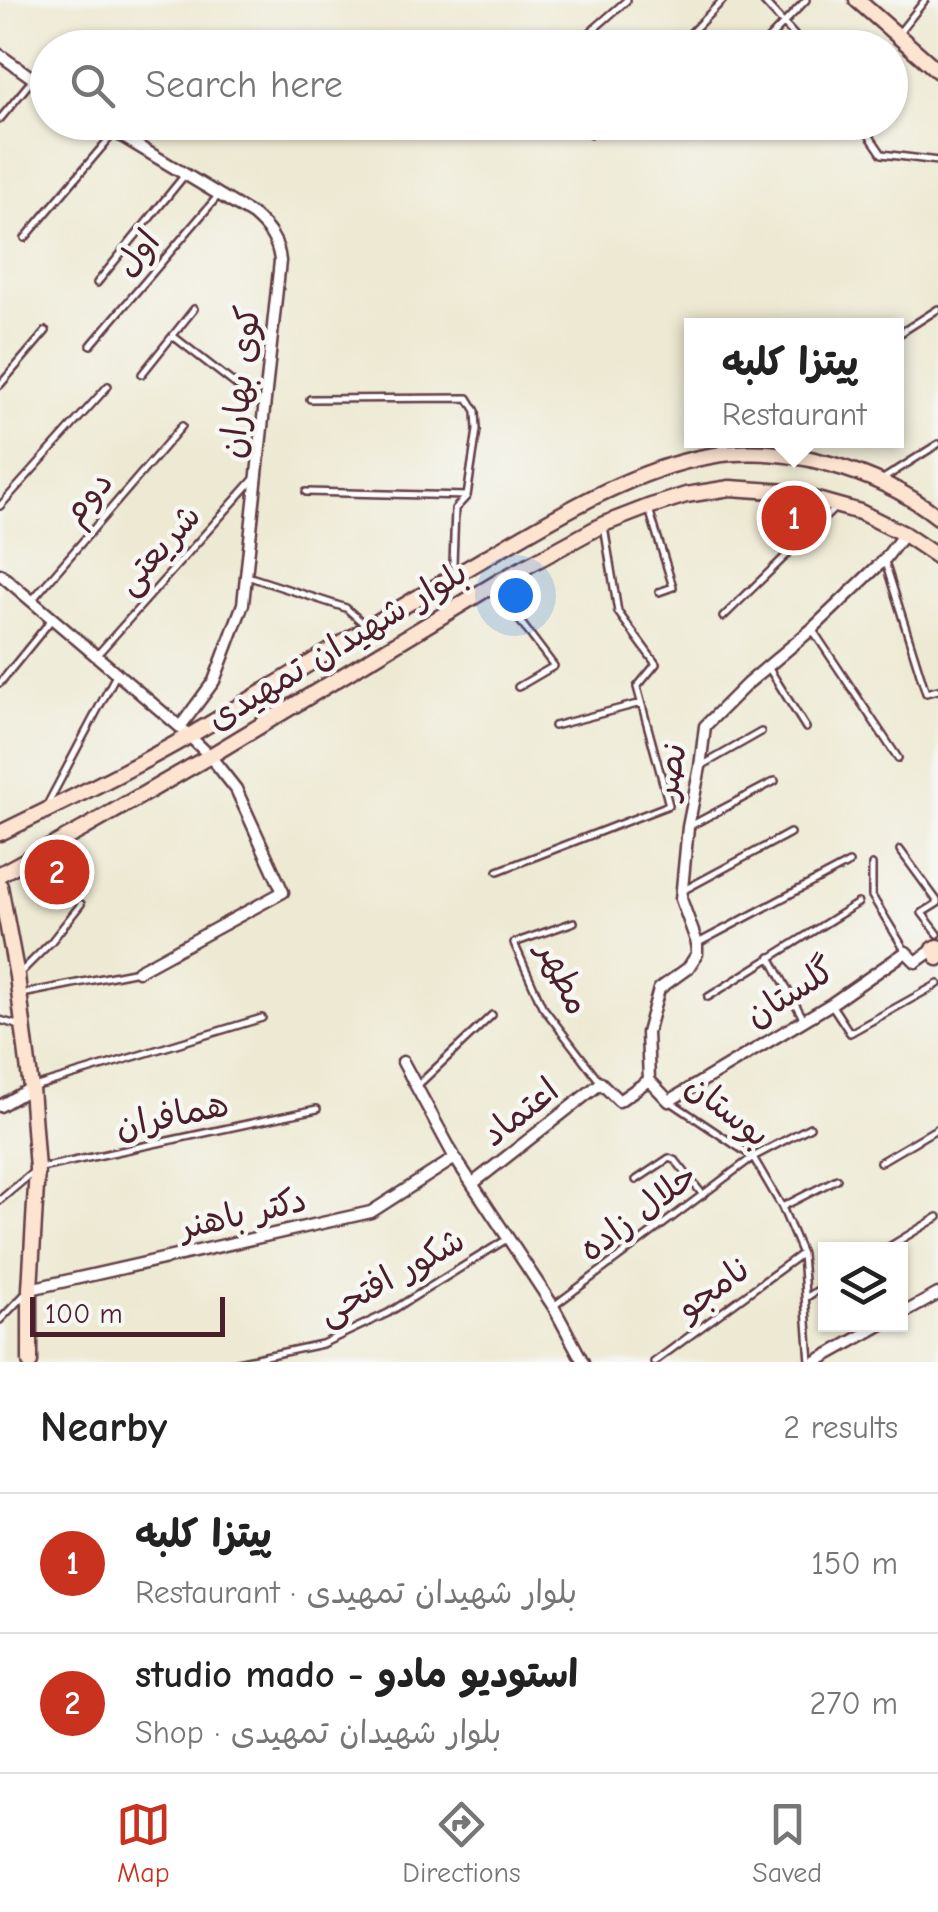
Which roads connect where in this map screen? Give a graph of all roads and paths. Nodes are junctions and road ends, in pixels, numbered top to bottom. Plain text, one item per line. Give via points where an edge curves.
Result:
1 (627, 0) edge
2 (723, 0) edge
3 (762, 0) edge
4 (806, 0) edge
5 (857, 0) edge
6 (925, 0) edge
7 (783, 24) junction
8 (593, 30) edge
9 (694, 30) edge
10 (777, 30) edge
11 (789, 30) edge
12 (890, 30) edge
13 (902, 30) edge
14 (908, 45) edge
15 (0, 55) edge
16 (938, 71) edge
17 (30, 77) edge
18 (30, 83) edge
19 (0, 120) edge
20 (108, 140) edge
21 (126, 140) edge
22 (872, 140) edge
23 (938, 161) edge
24 (186, 174) junction
25 (220, 194) junction
26 (25, 238) dead end
27 (97, 283) dead end
28 (194, 310) dead end
29 (938, 310) edge
30 (904, 331) edge
31 (46, 332) dead end
32 (174, 336) junction
33 (91, 345) dead end
34 (142, 374) dead end
35 (0, 385) edge
36 (108, 386) dead end
37 (310, 399) dead end
38 (265, 407) junction
39 (182, 426) dead end
40 (938, 444) edge
41 (722, 448) edge
42 (710, 456) junction
43 (258, 474) junction
44 (880, 481) junction
45 (306, 492) dead end
46 (467, 496) junction
47 (837, 505) junction
48 (0, 506) edge
49 (648, 506) junction
50 (938, 517) edge
51 (604, 524) junction
52 (904, 534) junction
53 (938, 557) edge
54 (884, 559) junction
55 (0, 574) edge
56 (458, 574) junction
57 (246, 576) junction
58 (493, 585) junction
59 (660, 592) dead end
60 (31, 601) junction
61 (723, 618) dead end
62 (52, 619) junction
63 (367, 626) junction
64 (812, 629) junction
65 (95, 657) junction
66 (768, 667) junction
67 (116, 675) junction
68 (0, 683) edge
69 (518, 687) dead end
70 (938, 690) edge
71 (642, 702) junction
72 (554, 726) dead end
73 (806, 728) dead end
74 (184, 732) junction
75 (761, 732) dead end
76 (210, 756) junction
77 (898, 758) dead end
78 (700, 768) junction
79 (775, 780) dead end
80 (43, 812) junction
81 (688, 827) junction
82 (0, 833) edge
83 (790, 833) dead end
84 (900, 850) dead end
85 (849, 863) dead end
86 (872, 865) dead end
87 (498, 871) dead end
88 (0, 874) edge
89 (0, 886) edge
90 (681, 891) junction
91 (938, 902) edge
92 (858, 903) dead end
93 (81, 904) dead end
94 (574, 922) dead end
95 (697, 943) junction
96 (937, 947) edge
97 (906, 952) junction
98 (770, 956) junction
99 (138, 970) joint
100 (17, 976) junction
101 (938, 984) edge
102 (19, 995) junction
103 (708, 997) dead end
104 (831, 1004) junction
105 (492, 1016) dead end
106 (262, 1018) dead end
107 (0, 1020) edge
108 (804, 1020) junction
109 (22, 1026) junction
110 (403, 1062) dead end
111 (649, 1080) junction
112 (601, 1082) junction
113 (418, 1086) junction
114 (31, 1088) junction
115 (669, 1100) junction
116 (0, 1106) edge
117 (317, 1110) dead end
118 (810, 1127) dead end
119 (938, 1128) edge
120 (753, 1157) junction
121 (454, 1158) junction
122 (880, 1162) dead end
123 (36, 1169) junction
124 (837, 1179) dead end
125 (636, 1180) dead end
126 (472, 1184) junction
127 (703, 1195) junction
128 (0, 1200) edge
129 (782, 1207) junction
130 (938, 1217) edge
131 (507, 1239) junction
132 (897, 1242) edge
133 (802, 1254) junction
134 (30, 1288) junction
135 (818, 1290) edge
136 (938, 1294) edge
137 (806, 1297) junction
138 (553, 1306) junction
139 (908, 1310) edge
140 (0, 1320) edge
141 (867, 1332) edge
142 (30, 1362) edge
143 (237, 1362) edge
144 (583, 1362) edge
145 (654, 1362) edge
146 (812, 1362) edge

1 - 8 lane
2 - 9 lane
3 - 7 lane
4 - 7 lane
5 - 12 main road
6 - 13 lane
7 - 10 lane
7 - 11 lane
14 - 16 main road
15 - 17 street
18 - 19 lane
20 - 26 lane
21 - 24 street, کوی بهاران
22 - 23 lane via 882,154
24 - 25 street, کوی بهاران
24 - 27 lane
25 - 33 lane, اول
25 - 38 street, کوی بهاران via 265,226 279,250
28 - 32 lane
29 - 30 lane
31 - 35 lane
32 - 34 lane
32 - 38 lane
36 - 48 lane
37 - 46 lane via 468,398 477,430
38 - 43 street, کوی بهاران
39 - 60 lane, دوم
40 - 44 lane
41 - 42 lane
42 - 44 main road, بلوار شهیدان تمهیدی via 791,454
42 - 56 main road, بلوار شهیدان تمهیدی via 624,484
43 - 57 street, کوی بهاران
43 - 65 lane, شریعتی
44 - 50 main road, بلوار شهیدان تمهیدی
45 - 46 lane
46 - 56 lane via 456,509
47 - 49 main road, بلوار شهیدان تمهیدی via 788,492 730,488
47 - 52 main road, بلوار شهیدان تمهیدی
47 - 61 lane
49 - 51 main road, بلوار شهیدان تمهیدی
49 - 59 lane via 673,588
51 - 58 main road, بلوار شهیدان تمهیدی
51 - 71 lane via 618,612 656,664 637,687
52 - 53 main road, بلوار شهیدان تمهیدی
52 - 54 street, نصر
54 - 64 street, نصر
54 - 70 lane via 926,692
55 - 60 street
56 - 63 main road, بلوار شهیدان تمهیدی
57 - 63 lane via 346,608
57 - 74 street, کوی بهاران via 243,604 214,681
58 - 69 lane via 554,666
58 - 76 main road, بلوار شهیدان تمهیدی
60 - 62 street
62 - 65 street
62 - 68 lane
63 - 74 main road, بلوار شهیدان تمهیدی
64 - 66 street, نصر
64 - 77 lane
65 - 67 street
66 - 73 lane
66 - 78 street, نصر via 705,726
67 - 74 street
67 - 80 lane
71 - 72 lane
71 - 87 lane via 669,805
74 - 76 street
74 - 80 main road, بلوار شهیدان تمهیدی
75 - 78 lane
76 - 88 main road, بلوار شهیدان تمهیدی
76 - 99 street via 236,789 283,892
78 - 81 street, نصر
79 - 81 lane
80 - 82 main road, بلوار شهیدان تمهیدی
81 - 90 street, نصر
83 - 90 lane
84 - 91 lane
85 - 95 lane
86 - 97 lane via 872,896
89 - 100 main road
90 - 95 street, نصر
91 - 96 lane via 922,913
92 - 98 lane
93 - 100 lane
94 - 112 lane, مطهر via 514,944 542,1006
95 - 111 street via 688,968 658,989 647,1033
96 - 97 street via 916,962
97 - 104 street, گلستان
98 - 103 lane
98 - 108 lane
99 - 102 lane
100 - 102 main road
101 - 104 lane via 850,1033
102 - 109 main road
104 - 108 street, گلستان
105 - 113 lane
106 - 114 lane
107 - 109 lane
108 - 115 street, گلستان
109 - 114 main road
110 - 113 street
111 - 112 street, بوستان via 619,1102
111 - 115 street, بوستان
112 - 126 street, اعتماد
113 - 121 street
114 - 116 street
114 - 123 main road
115 - 120 lane, بوستان
117 - 123 lane, همافران
118 - 120 lane, حلال زاده
119 - 122 lane
120 - 127 lane, حلال زاده
120 - 129 lane, بوستان
121 - 126 street
121 - 134 street, دکتر باهنر via 371,1212
123 - 128 lane
123 - 134 main road
124 - 129 lane
125 - 127 lane via 669,1158
126 - 131 street
127 - 138 lane, حلال زاده
129 - 133 lane, بوستان
130 - 132 lane
131 - 138 street
131 - 143 lane, شکور افتحی via 388,1314 322,1344
133 - 137 lane, بوستان
133 - 145 lane, نامجو
134 - 140 lane
134 - 142 main road
135 - 137 lane
136 - 139 street
137 - 146 lane, بوستان
138 - 144 street
141 - 146 street

